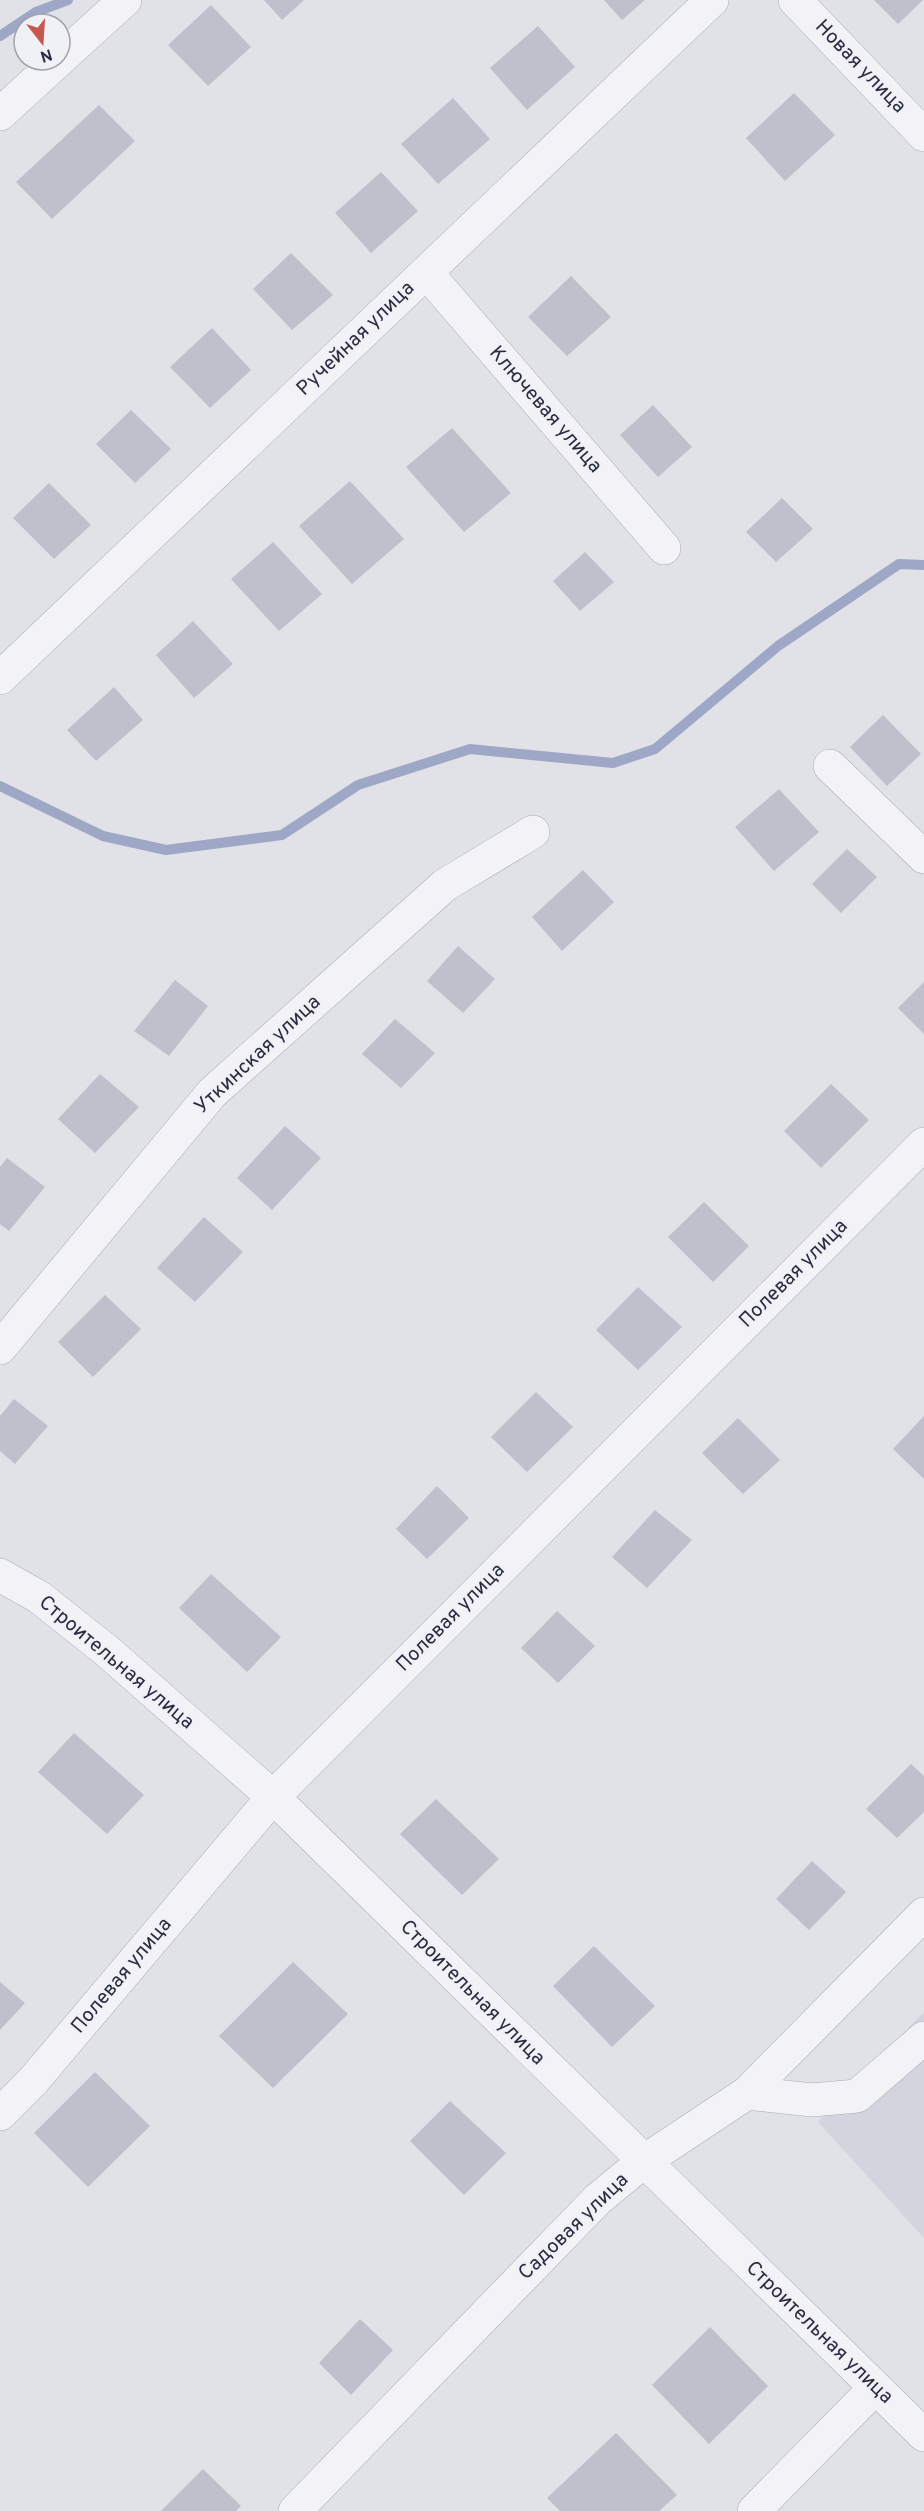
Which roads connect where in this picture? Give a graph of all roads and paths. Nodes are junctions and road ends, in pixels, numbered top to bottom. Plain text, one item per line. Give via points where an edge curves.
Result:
1 (125, 0) edge
2 (712, 0) edge
3 (795, 0) edge
4 (72, 49) edge
5 (47, 72) edge
6 (0, 114) edge
7 (924, 135) edge
8 (426, 273) junction
9 (664, 548) dead end
10 (0, 678) edge
11 (830, 766) dead end
12 (533, 832) dead end
13 (924, 857) edge
14 (924, 1144) edge
15 (0, 1348) edge
16 (0, 1575) edge
17 (273, 1797) junction
18 (924, 1914) edge
19 (924, 2038) edge
20 (747, 2093) junction
21 (0, 2114) edge
22 (644, 2162) junction
23 (875, 2388) junction
24 (924, 2435) edge
25 (295, 2511) edge
26 (754, 2511) edge

1 - 4 street
2 - 8 street, Ручейная улица
3 - 7 street, Новая улица
5 - 6 street
8 - 9 street, Ключевая улица
8 - 10 street, Ручейная улица
11 - 13 street
12 - 15 street, Уткинская улица via 445,885 212,1093
14 - 17 street, Полевая улица
16 - 17 street, Строительная улица via 39,1597 107,1651
17 - 21 street, Полевая улица via 33,2081
17 - 22 street, Строительная улица
18 - 20 street, Садовая улица
19 - 20 street via 857,2096 813,2100
20 - 22 street, Садовая улица
22 - 23 street, Строительная улица
22 - 25 street, Садовая улица via 598,2199
23 - 24 street, Строительная улица
23 - 26 street

